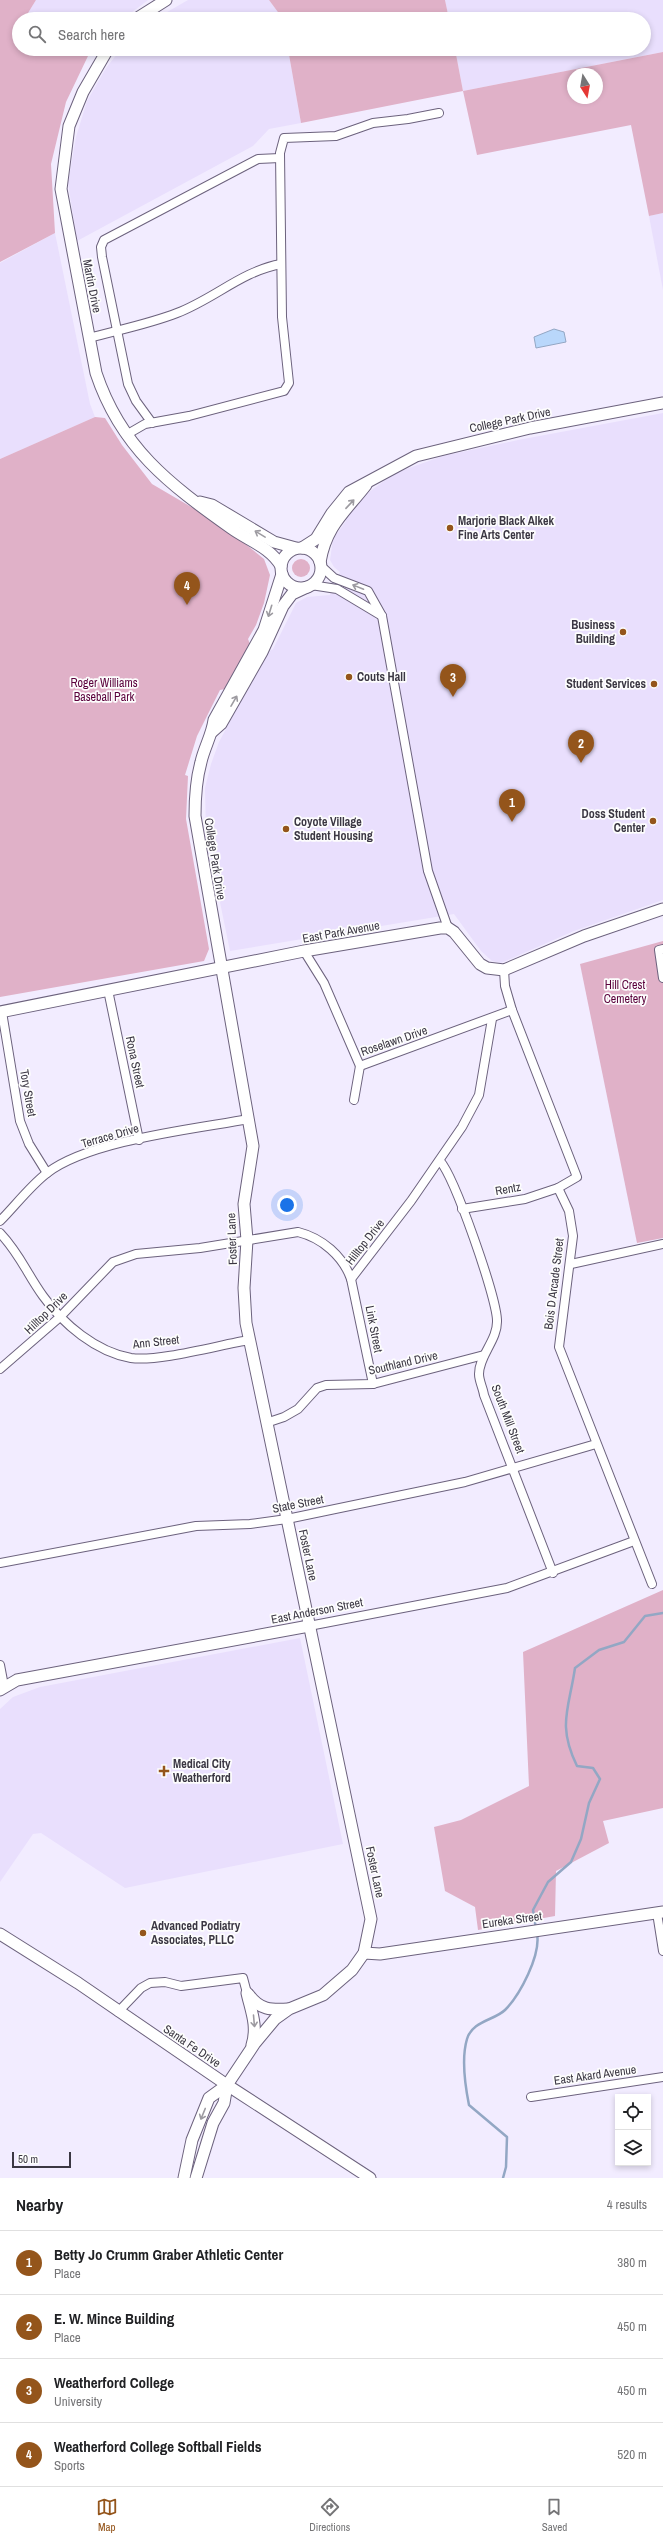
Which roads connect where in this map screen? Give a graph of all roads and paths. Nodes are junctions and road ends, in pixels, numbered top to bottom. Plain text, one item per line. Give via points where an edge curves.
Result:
1 (166, 0) edge
2 (147, 12) edge
3 (104, 56) edge
4 (439, 113) dead end
5 (280, 158) junction
6 (281, 264) junction
7 (116, 330) junction
8 (89, 338) junction
9 (663, 403) edge
10 (152, 423) junction
11 (126, 435) junction
12 (369, 481) junction
13 (194, 500) junction
14 (299, 548) junction
15 (321, 564) junction
16 (281, 570) junction
17 (309, 586) junction
18 (382, 616) junction
19 (212, 732) junction
20 (663, 909) edge
21 (448, 928) junction
22 (663, 949) edge
23 (304, 951) junction
24 (221, 968) junction
25 (504, 970) junction
26 (663, 978) edge
27 (108, 990) junction
28 (512, 1010) junction
29 (1, 1012) edge
30 (492, 1019) junction
31 (360, 1066) junction
32 (354, 1100) dead end
33 (249, 1119) junction
34 (139, 1140) junction
35 (440, 1161) junction
36 (47, 1173) junction
37 (558, 1188) junction
38 (462, 1209) junction
39 (0, 1221) edge
40 (0, 1233) edge
41 (247, 1240) junction
42 (663, 1244) edge
43 (571, 1264) junction
44 (351, 1279) junction
45 (60, 1317) junction
46 (248, 1340) junction
47 (484, 1355) junction
48 (0, 1369) edge
49 (373, 1384) junction
50 (266, 1423) junction
51 (596, 1444) junction
52 (514, 1469) junction
53 (287, 1519) junction
54 (634, 1541) junction
55 (0, 1563) edge
56 (553, 1573) junction
57 (652, 1584) dead end
58 (309, 1626) junction
59 (0, 1665) edge
60 (2, 1688) edge
61 (660, 1912) edge
62 (0, 1934) edge
63 (663, 1951) edge
64 (364, 1953) junction
65 (247, 1993) junction
66 (289, 2009) junction
67 (118, 2012) junction
68 (251, 2050) junction
69 (663, 2077) edge
70 (227, 2085) junction
71 (531, 2097) dead end
72 (197, 2173) edge
73 (184, 2178) edge
74 (370, 2178) edge

1 - 2 street
3 - 8 street, Martin Drive via 83,92 69,126 61,189
4 - 5 street via 373,123 336,136 284,138
5 - 6 street
5 - 7 street via 258,159 104,240 101,247 102,256
6 - 7 street via 253,271 216,295 176,313
6 - 10 street via 282,317 290,377 284,391
7 - 8 street
7 - 10 street via 128,384 136,401
8 - 11 street, Martin Drive via 103,394
9 - 12 street, College Park Drive via 530,428 434,450 397,465
10 - 11 street
11 - 13 street, Martin Drive via 148,462
12 - 14 street, College Park Drive via 349,492 316,538
15 -> 12 street, College Park Drive via 323,546 332,525
14 -> 13 street, Martin Drive via 274,542 212,505
13 - 16 street, Martin Drive via 246,539 270,552
14 - 15 street via 316,554
14 - 16 street via 284,557
15 - 17 street via 317,580
18 -> 15 street via 368,592 334,578
16 - 17 street via 290,584 301,588
16 -> 19 street, College Park Drive via 264,630 214,720
17 - 18 street via 337,589
19 -> 17 street, College Park Drive via 221,724 262,652 283,606 292,594
18 - 21 street via 428,871
19 - 24 street, College Park Drive via 200,766 195,794 195,816
20 - 25 street via 584,936
21 - 23 street, East Park Avenue
21 - 25 street via 480,964 487,968
22 - 26 street via 659,950
23 - 24 street, East Park Avenue
23 - 31 street, Roselawn Drive via 324,983
24 - 27 street, East Park Avenue
24 - 33 street, Foster Lane
25 - 28 street via 505,986
27 - 29 street, East Park Avenue
27 - 34 street, Rona Street
28 - 30 street, Roselawn Drive
28 - 37 street via 576,1177
29 - 36 street, Tory Street via 20,1121 29,1144
30 - 31 street, Roselawn Drive
30 - 35 street, Hilltop Drive via 479,1095
31 - 32 street
33 - 34 street, Terrace Drive
33 - 41 street, Foster Lane via 253,1146 244,1204
34 - 36 street, Terrace Drive via 100,1149
35 - 38 street, South Mill Street
35 - 44 street, Hilltop Drive
36 - 39 street, Terrace Drive
37 - 38 street, Rentz via 525,1198
37 - 43 street, Bois D Arcade Street via 569,1211 573,1236
38 - 47 street, South Mill Street via 493,1296 498,1321 494,1339
40 - 45 street, Ann Street via 16,1249 42,1296
41 - 44 street, Hilltop Drive via 298,1232 314,1236 343,1260
41 - 45 street, Hilltop Drive via 136,1254 113,1262
41 - 46 street, Foster Lane via 244,1306
42 - 43 street
43 - 51 street, Bois D Arcade Street via 559,1348
44 - 49 street, Link Street
45 - 46 street, Ann Street via 80,1335 107,1350 131,1358 167,1355
45 - 48 street, Hilltop Drive
46 - 50 street, Foster Lane
47 - 49 street, Southland Drive
47 - 52 street, South Mill Street via 479,1374 484,1395
49 - 50 street, Southland Drive via 326,1385 317,1388 298,1408 284,1417
50 - 53 street, Foster Lane
51 - 52 street, State Street
51 - 54 street, Bois D Arcade Street
52 - 53 street, State Street via 465,1482
52 - 56 street, South Mill Street
53 - 55 street, State Street via 250,1524 196,1526
53 - 58 street, Foster Lane
54 - 56 street, East Anderson Street
54 - 57 street, Bois D Arcade Street
56 - 58 street, East Anderson Street via 507,1588
58 - 60 street, East Anderson Street via 17,1680
58 - 64 street, Foster Lane via 369,1903 371,1919
59 - 60 street
61 - 63 street
61 - 64 street, Eureka Street via 380,1954
62 - 67 street, Santa Fe Drive via 78,1983
64 - 66 street, Foster Lane via 334,1988
65 - 66 street via 261,2007 269,2010
65 - 67 street via 243,1978 180,1986 164,1982 150,1983 141,1988
65 -> 68 street via 255,2032
66 - 68 street, Foster Lane via 270,2025
67 - 70 street, Santa Fe Drive
68 - 70 street, Foster Lane
69 - 71 street, East Akard Avenue
70 - 72 street via 224,2103 213,2123
70 -> 73 street via 209,2098 192,2140
70 - 74 street, Santa Fe Drive

